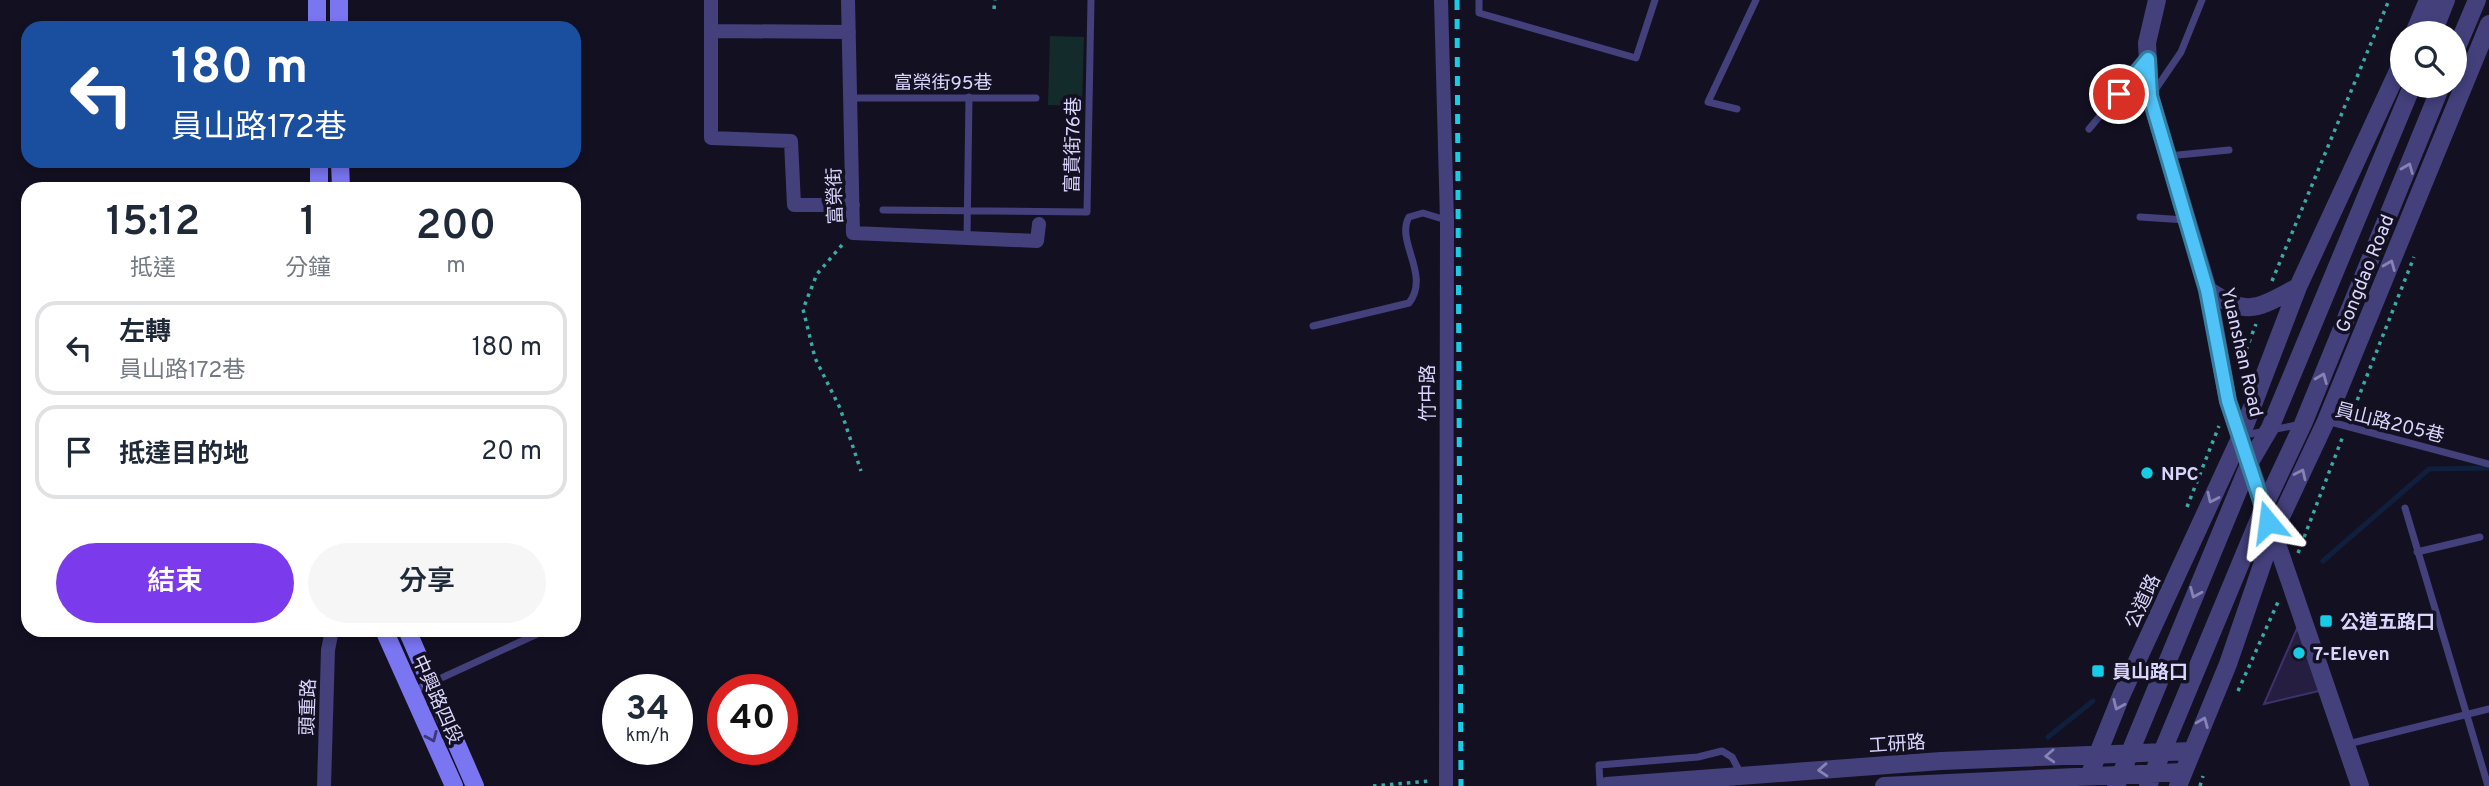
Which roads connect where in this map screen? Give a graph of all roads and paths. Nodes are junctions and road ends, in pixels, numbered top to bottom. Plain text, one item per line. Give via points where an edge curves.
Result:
1 (317, 0) edge
2 (340, 0) edge
3 (711, 0) edge
4 (848, 0) edge
5 (995, 0) edge
6 (1091, 0) edge
7 (1441, 0) edge
8 (1479, 0) edge
9 (1655, 0) edge
10 (1756, 0) edge
11 (2157, 0) edge
12 (2202, 0) edge
13 (2389, 0) edge
14 (2428, 0) edge
15 (2446, 0) edge
16 (2476, 0) edge
17 (995, 9) dead end
18 (317, 21) edge
19 (339, 21) edge
20 (2419, 21) edge
21 (2438, 21) edge
22 (2467, 22) edge
23 (2489, 24) edge
24 (711, 32) junction
25 (849, 32) junction
26 (2148, 59) junction
27 (2390, 88) edge
28 (2150, 96) junction
29 (970, 97) junction
30 (850, 98) junction
31 (1036, 98) dead end
32 (2407, 98) edge
33 (2436, 98) edge
34 (1737, 109) dead end
35 (2089, 128) dead end
36 (2229, 150) dead end
37 (2167, 157) junction
38 (852, 205) junction
39 (883, 210) dead end
40 (967, 211) junction
41 (2140, 216) dead end
42 (1040, 219) junction
43 (2186, 220) junction
44 (1447, 221) junction
45 (853, 233) junction
46 (967, 238) junction
47 (2418, 248) dead end
48 (2298, 288) junction
49 (2207, 290) junction
50 (2262, 306) junction
51 (1313, 326) dead end
52 (2228, 401) junction
53 (2326, 421) junction
54 (2303, 424) junction
55 (2346, 427) junction
56 (2270, 428) junction
57 (2241, 436) junction
58 (2250, 462) junction
59 (2489, 464) edge
60 (861, 471) dead end
61 (2264, 508) junction
62 (2405, 508) dead end
63 (2272, 536) junction
64 (2480, 537) dead end
65 (2417, 552) junction
66 (2287, 581) junction
67 (331, 637) edge
68 (387, 637) edge
69 (410, 637) edge
70 (531, 637) edge
71 (432, 683) junction
72 (412, 691) junction
73 (2236, 695) dead end
74 (2489, 709) edge
75 (2469, 715) junction
76 (2347, 745) junction
77 (2192, 751) junction
78 (2161, 752) junction
79 (2128, 753) junction
80 (2096, 754) junction
81 (2204, 774) dead end
82 (1742, 776) junction
83 (2150, 779) edge
84 (2181, 779) edge
85 (2087, 780) edge
86 (2118, 780) edge
87 (1446, 782) edge
88 (324, 786) edge
89 (454, 786) edge
90 (475, 786) edge
91 (1373, 786) edge
92 (1600, 786) edge
93 (1606, 786) edge
94 (1884, 786) edge
95 (2200, 786) edge
96 (2360, 786) edge
97 (2488, 786) edge

1 - 18 main road
2 - 19 main road
3 - 24 street
4 - 25 street, 富榮街
5 - 17 path
6 - 42 lane, 富貴街76巷 via 1087,212
7 - 44 street, 竹中路
8 - 9 lane via 1479,13 1636,58
10 - 34 lane via 1708,102
11 - 26 street, Yuanshan Road
12 - 28 lane via 2181,52
13 - 50 path
14 - 20 street
15 - 21 street
16 - 22 street
53 -> 23 street, Gongdao Road
24 - 25 street
24 - 38 street via 711,138 791,141 794,205
25 - 30 street, 富榮街
26 - 28 street, Yuanshan Road
26 - 35 lane
27 - 48 street
28 - 37 street, Yuanshan Road
29 - 30 lane, 富榮街95巷
29 - 31 lane, 富榮街95巷
29 - 40 lane
30 - 38 street, 富榮街
32 - 56 street, Gongdao Road
54 -> 33 street, Gongdao Road
36 - 37 lane
37 - 43 street, Yuanshan Road
38 - 45 street, 富榮街
39 - 40 lane, 富貴街76巷
40 - 42 lane, 富貴街76巷
40 - 46 lane
41 - 43 lane
42 - 46 street, 富榮街 via 1037,241
43 - 49 street, Yuanshan Road
44 - 51 lane via 1423,213 1409,217 1406,223 1416,275 1409,303
44 - 87 street, 竹中路
45 - 46 street, 富榮街
45 - 60 path via 817,274 803,309 815,358 840,408
47 - 55 path
48 - 50 street
48 - 57 street
49 - 50 street via 2238,308
49 - 52 street, Yuanshan Road
50 - 52 path
52 - 57 street, Yuanshan Road
53 - 54 lane, 員山路205巷
53 - 55 lane, 員山路205巷
63 -> 53 street, Gongdao Road
54 - 56 lane, 員山路205巷
54 - 61 street, Gongdao Road
55 - 59 lane, 員山路205巷
55 - 66 path
56 - 57 lane, 員山路205巷
56 - 58 street, Gongdao Road
57 - 58 street, Yuanshan Road
57 -> 80 street, 公道路
58 - 61 street, Yuanshan Road
58 -> 79 street
61 - 63 street, Yuanshan Road
61 - 78 street
62 - 65 lane
63 - 66 street, Yuanshan Road
77 -> 63 street
64 - 65 lane
65 - 75 lane
66 - 73 path
66 - 76 street, Yuanshan Road
67 - 88 street, 頭重路
68 - 72 main road, 中興路四段
69 - 71 main road, 中興路四段
70 - 71 lane
71 - 72 lane
71 - 90 main road, 中興路四段
72 -> 89 main road, 中興路四段
74 - 75 lane
75 - 76 lane
75 - 97 lane
76 - 96 street, Yuanshan Road
77 - 78 street, 工研路
77 - 84 street
78 - 79 street, 工研路
78 - 83 street
79 - 80 street, 工研路
79 - 86 street
80 -> 82 street, 工研路
80 - 85 street, 公道路
81 - 95 path
82 - 92 lane via 1722,751 1599,765
82 - 93 street, 工研路
83 - 84 street
83 - 86 street
85 - 86 street
85 - 94 street
87 - 91 path

